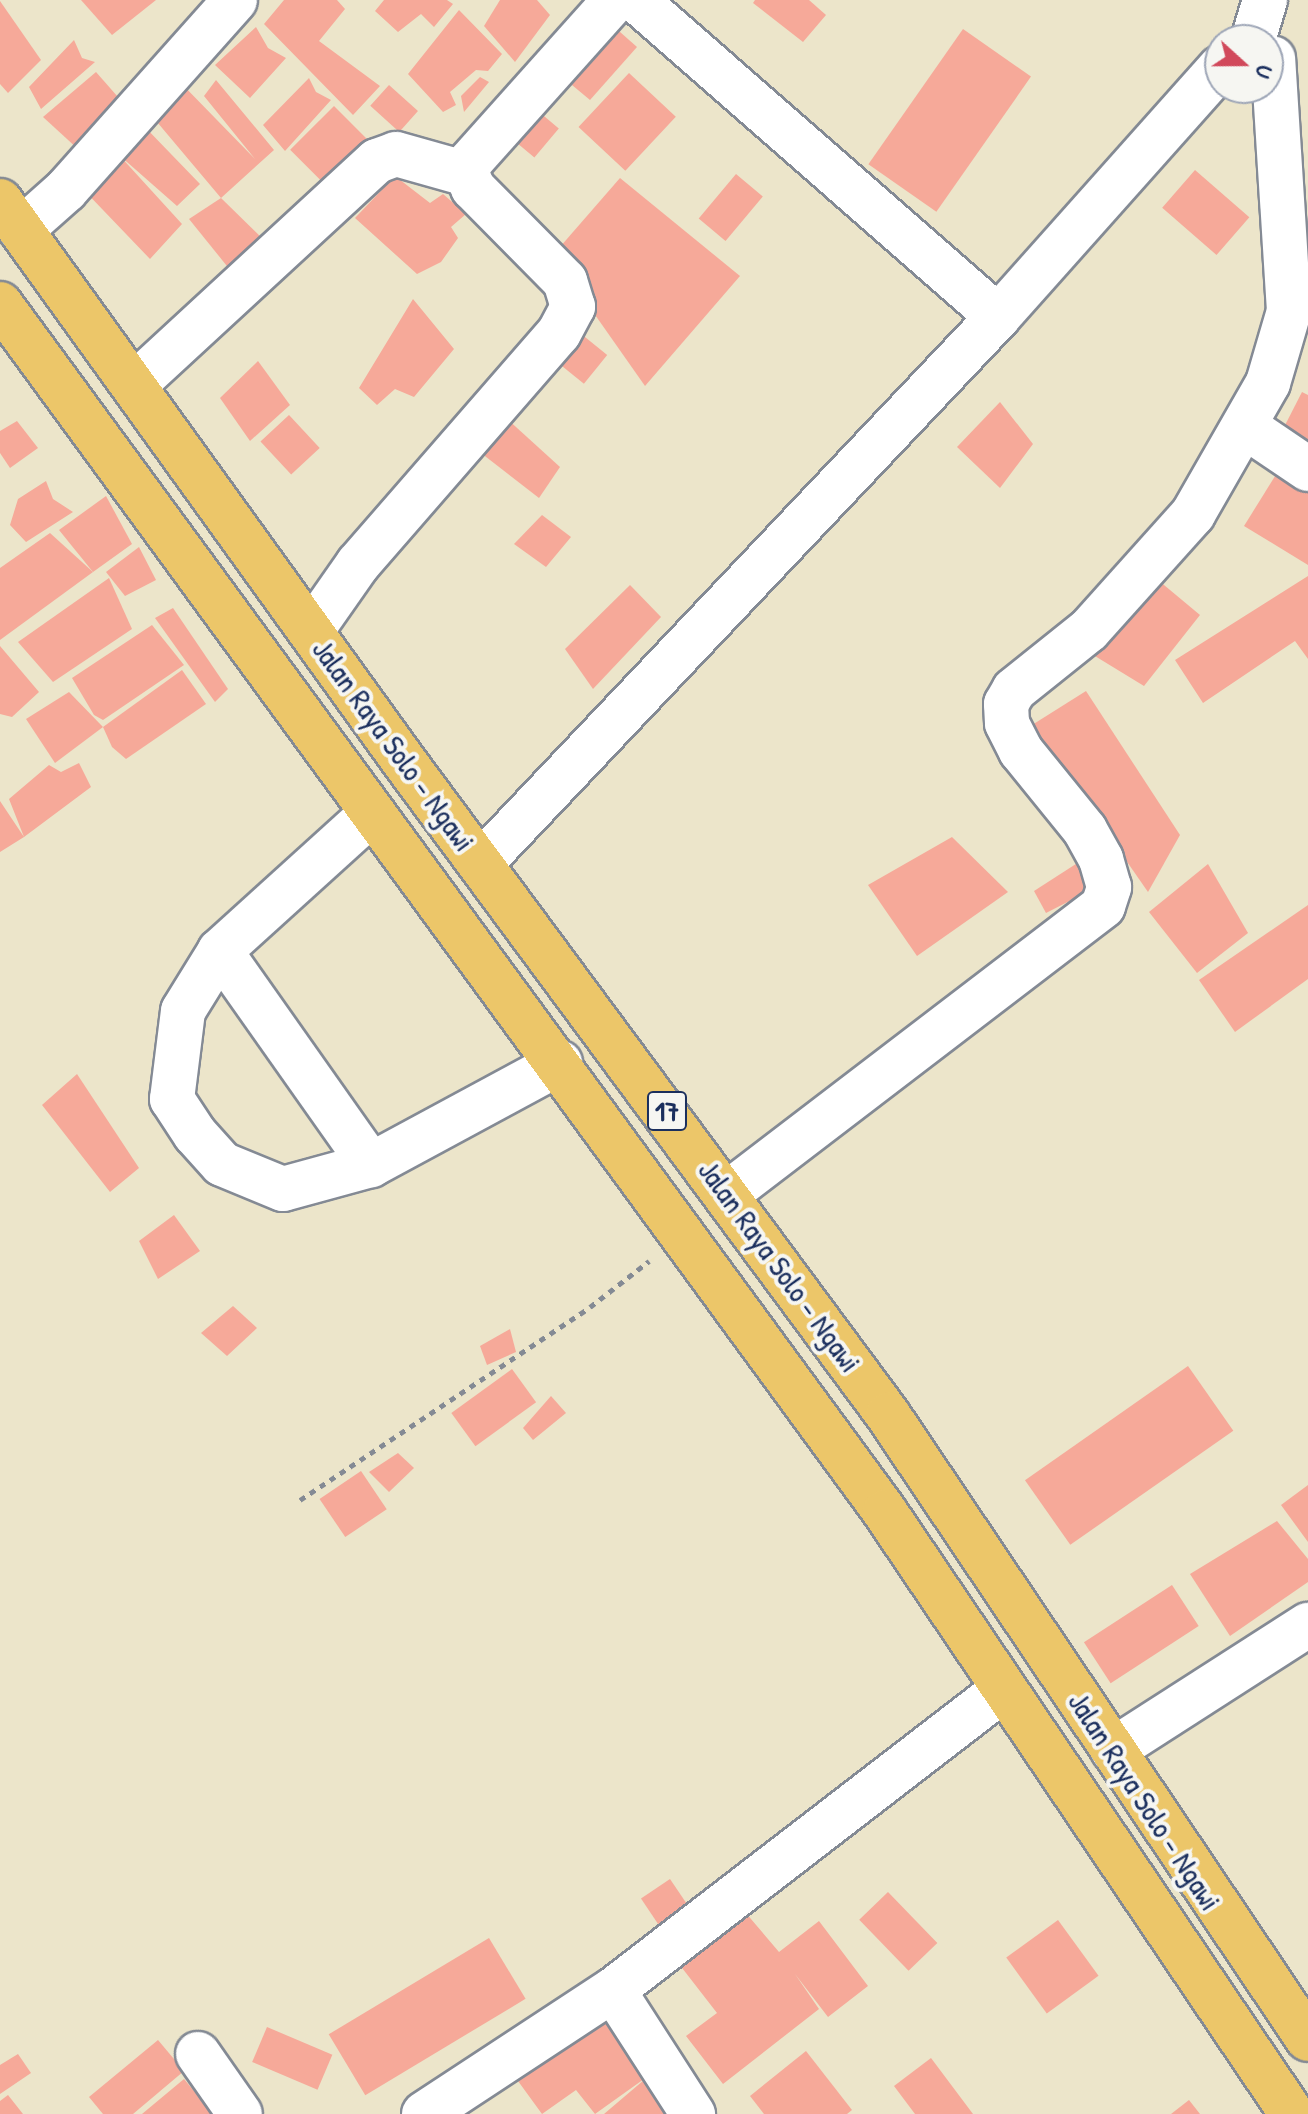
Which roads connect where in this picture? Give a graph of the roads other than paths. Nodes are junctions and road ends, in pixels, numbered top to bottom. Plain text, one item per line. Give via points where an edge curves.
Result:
1 (235, 0) edge
2 (615, 0) edge
3 (636, 0) edge
4 (1265, 0) edge
5 (1269, 24) edge
6 (1204, 86) edge
7 (1278, 104) edge
8 (467, 174) junction
9 (11, 215) edge
10 (1, 308) edge
11 (998, 317) junction
12 (134, 385) junction
13 (1246, 427) junction
14 (1308, 469) edge
15 (311, 631) junction
16 (372, 813) junction
17 (481, 863) junction
18 (220, 951) junction
19 (560, 1063) junction
20 (371, 1165) junction
21 (728, 1193) junction
22 (1308, 1625) edge
23 (1003, 1690) junction
24 (1113, 1750) junction
25 (613, 1990) junction
26 (1308, 2039) edge
27 (198, 2054) dead end
28 (240, 2114) edge
29 (424, 2114) edge
30 (693, 2114) edge
31 (1292, 2114) edge

1 - 9 street via 66,190
2 - 8 street via 470,162
3 - 11 street
4 - 5 street
6 - 11 street
7 - 13 street via 1289,311 1282,344
8 - 12 street via 396,154 377,161
8 - 15 street via 473,188 565,281 573,307 559,333 358,564
9 - 12 highway, Jalan Raya Solo - Ngawi / 17
10 - 16 highway, Jalan Raya Solo - Ngawi / 17
11 - 17 street
12 - 15 highway, Jalan Raya Solo - Ngawi / 17
13 - 14 street
13 - 21 street via 1193,514 1142,576 1089,630 1014,690 1006,704 1007,723 1021,751 1085,830 1101,859 1109,887 1103,906
15 - 17 highway, Jalan Raya Solo - Ngawi / 17
16 - 18 street
16 - 19 highway, Jalan Raya Solo - Ngawi / 17
17 - 21 highway, Jalan Raya Solo - Ngawi / 17
18 - 20 street
18 - 20 street via 183,1011 174,1055 172,1099 195,1134 222,1164 283,1189
19 - 20 street
19 - 23 highway, Jalan Raya Solo - Ngawi / 17 via 885,1512
21 - 24 highway, Jalan Raya Solo - Ngawi / 17 via 888,1415
22 - 24 street
23 - 25 street
23 - 31 highway, Jalan Raya Solo - Ngawi / 17
24 - 26 highway, Jalan Raya Solo - Ngawi / 17
25 - 29 street
25 - 30 street
27 - 28 street

